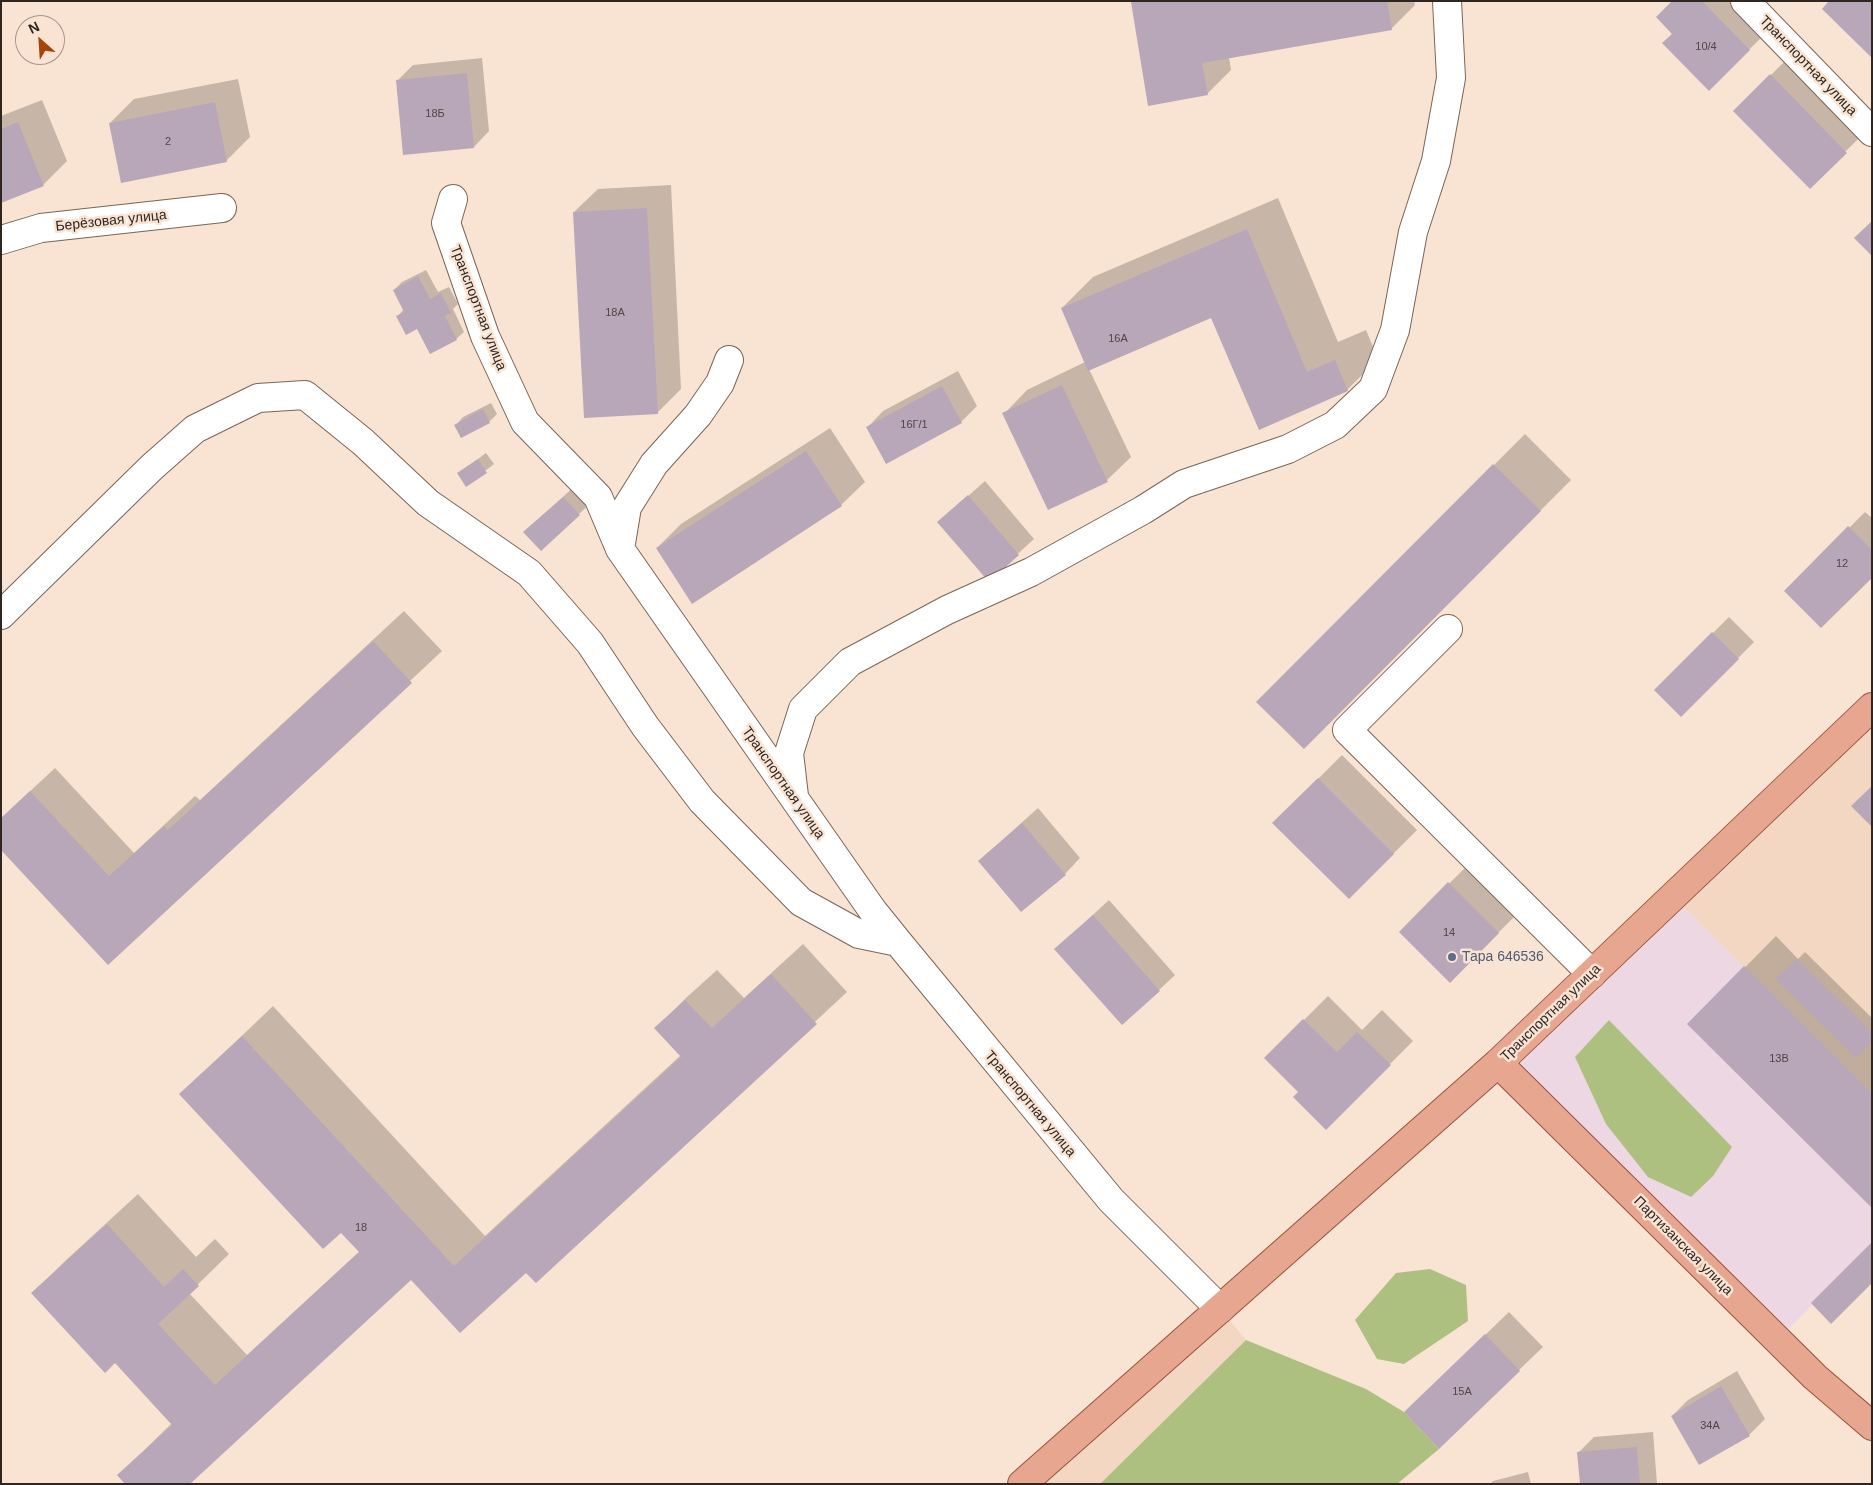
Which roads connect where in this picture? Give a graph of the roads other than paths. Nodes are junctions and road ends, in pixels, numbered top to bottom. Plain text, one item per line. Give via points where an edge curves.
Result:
1 (1447, 1) edge
2 (1745, 1) edge
3 (1872, 132) edge
4 (453, 199) dead end
5 (222, 208) dead end
6 (1, 240) edge
7 (729, 360) dead end
8 (620, 549) junction
9 (1, 615) edge
10 (1448, 629) dead end
11 (1872, 707) edge
12 (794, 798) junction
13 (898, 942) junction
14 (1592, 974) junction
15 (1498, 1063) junction
16 (1220, 1310) junction
17 (1872, 1426) edge
18 (1022, 1484) edge

1 - 12 street via 1451,78 1436,161 1413,232 1395,330 1373,389 1334,426 1288,449 1184,484 1031,572 947,610 850,662 803,708 789,753
2 - 3 street, Транспортная улица
4 - 8 street, Транспортная улица via 446,223 485,336 525,422 598,497
5 - 6 street, Берёзовая улица via 41,228
7 - 8 street via 720,383 698,415 654,464 628,507
8 - 12 street, Транспортная улица
9 - 13 street via 195,428 258,398 305,395 363,442 428,503 529,573 590,643 645,726 702,801 801,902 859,934
10 - 14 street via 1348,730
11 - 14 main road, Транспортная улица
12 - 13 street, Транспортная улица
13 - 16 street, Транспортная улица via 1111,1200
14 - 15 main road, Транспортная улица
15 - 16 main road, Транспортная улица
15 - 17 main road, Партизанская улица via 1815,1377
16 - 18 main road, Транспортная улица

